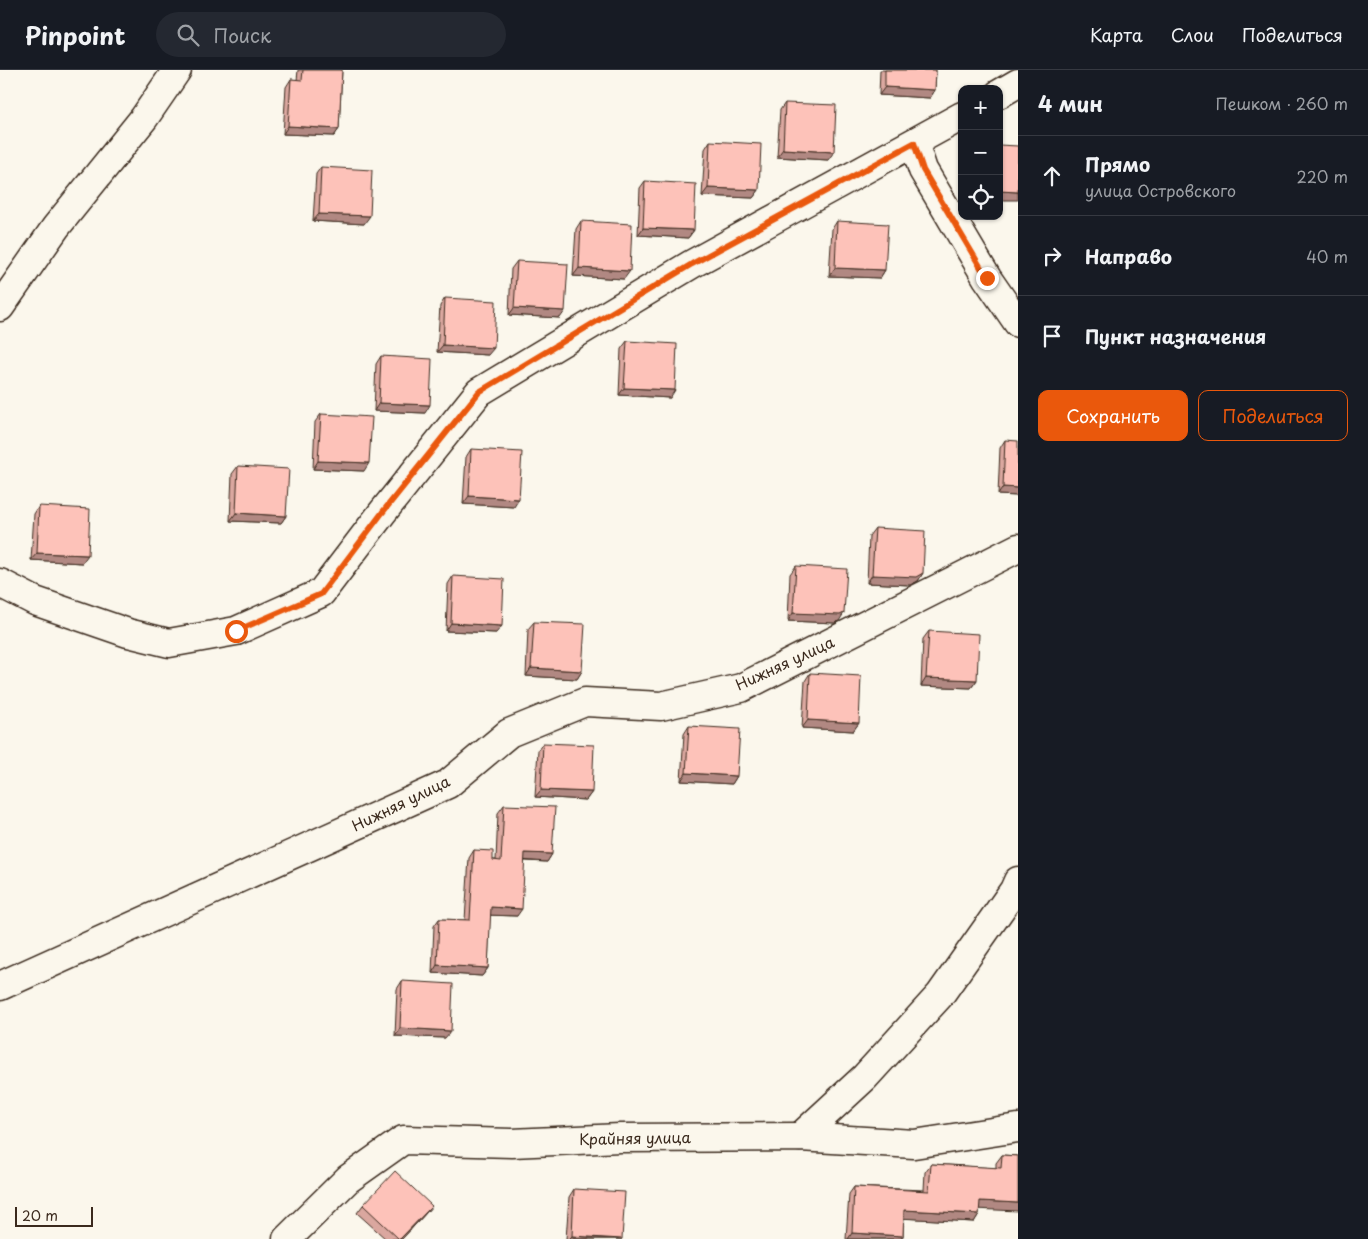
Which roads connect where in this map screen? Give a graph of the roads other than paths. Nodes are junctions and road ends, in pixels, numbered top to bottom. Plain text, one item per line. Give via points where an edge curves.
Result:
1 (177, 70) edge
2 (1018, 83) edge
3 (1003, 92) edge
4 (958, 118) edge
5 (914, 143) junction
6 (0, 307) edge
7 (1018, 323) edge
8 (1016, 552) edge
9 (0, 584) edge
10 (1018, 881) edge
11 (0, 986) edge
12 (1018, 1128) edge
13 (800, 1137) junction
14 (287, 1239) edge

1 - 6 street via 144,118 56,227
2 - 3 street
4 - 5 street
5 - 7 street via 923,170 987,278
5 - 9 street via 692,264 479,392 321,594 236,631 169,643 128,634 35,601
8 - 11 street, Нижняя улица via 741,688 661,706 585,702 509,733 448,784
10 - 13 street via 940,995 865,1077
12 - 13 street, Крайняя улица via 914,1144
13 - 14 street, Крайняя улица via 620,1138 512,1143 403,1140 348,1179

